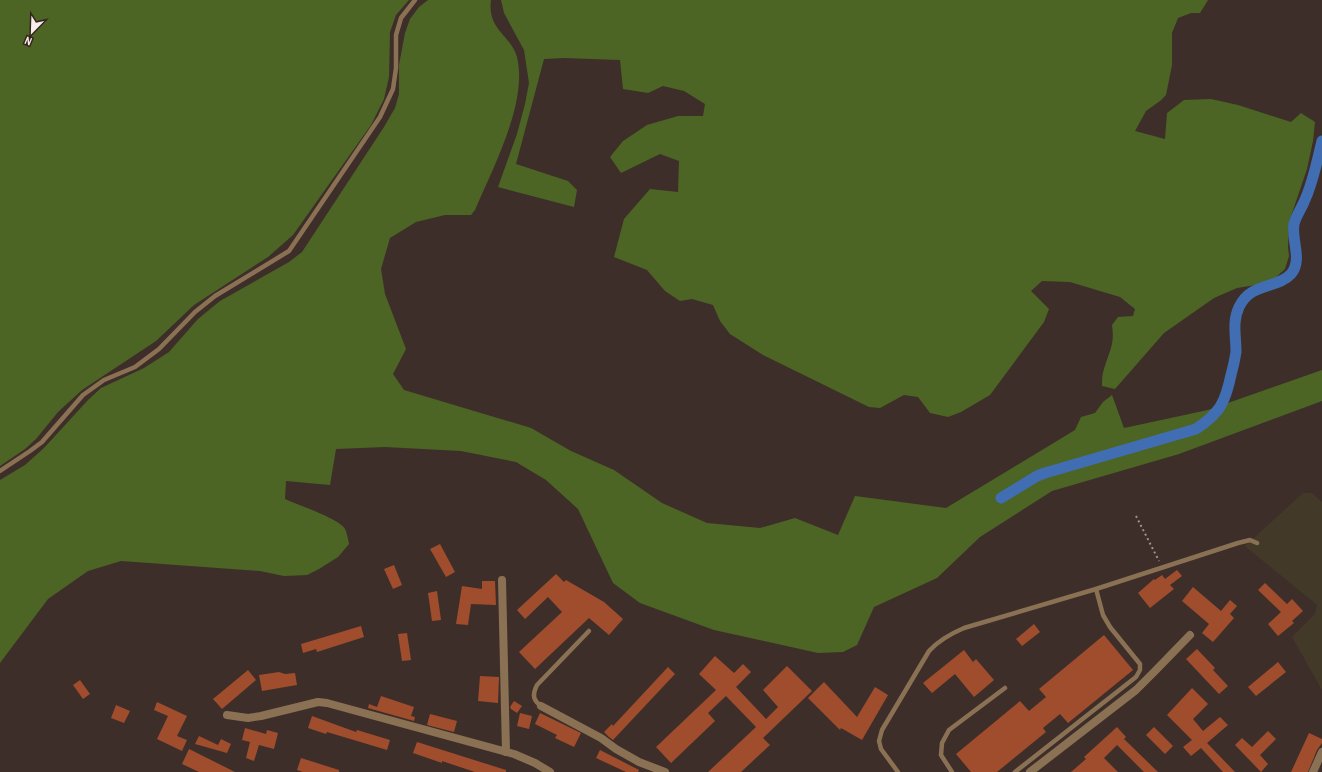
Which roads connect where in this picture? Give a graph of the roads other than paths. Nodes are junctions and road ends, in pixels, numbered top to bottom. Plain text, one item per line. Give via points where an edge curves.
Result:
1 (415, 0) edge
2 (0, 471) edge
3 (1257, 542) dead end
4 (502, 580) dead end
5 (1096, 589) junction
6 (589, 632) dead end
7 (1190, 635) dead end
8 (1005, 688) dead end
9 (541, 706) joint
10 (227, 716) dead end
11 (506, 752) junction
12 (1322, 752) edge
13 (550, 772) edge
14 (665, 772) edge
15 (898, 772) edge
16 (952, 772) edge
17 (1015, 772) edge
18 (1030, 772) edge
19 (1313, 772) edge

1 - 2 lane via 401,18 396,35 393,89 380,117 289,251 215,296 195,312 159,349 135,367 104,380 83,395 42,442
3 - 5 lane via 1250,540 1238,543
4 - 11 street
5 - 15 lane via 964,628 935,644 882,730 879,741 881,750
5 - 17 lane via 1103,615 1140,664 1140,670 1136,677
6 - 9 lane via 537,685 533,693 535,702
7 - 18 street via 1136,690
8 - 16 lane via 949,730 942,743 941,755
9 - 14 street via 639,762
10 - 11 street via 248,718 318,702 328,703
11 - 13 street
12 - 19 street

